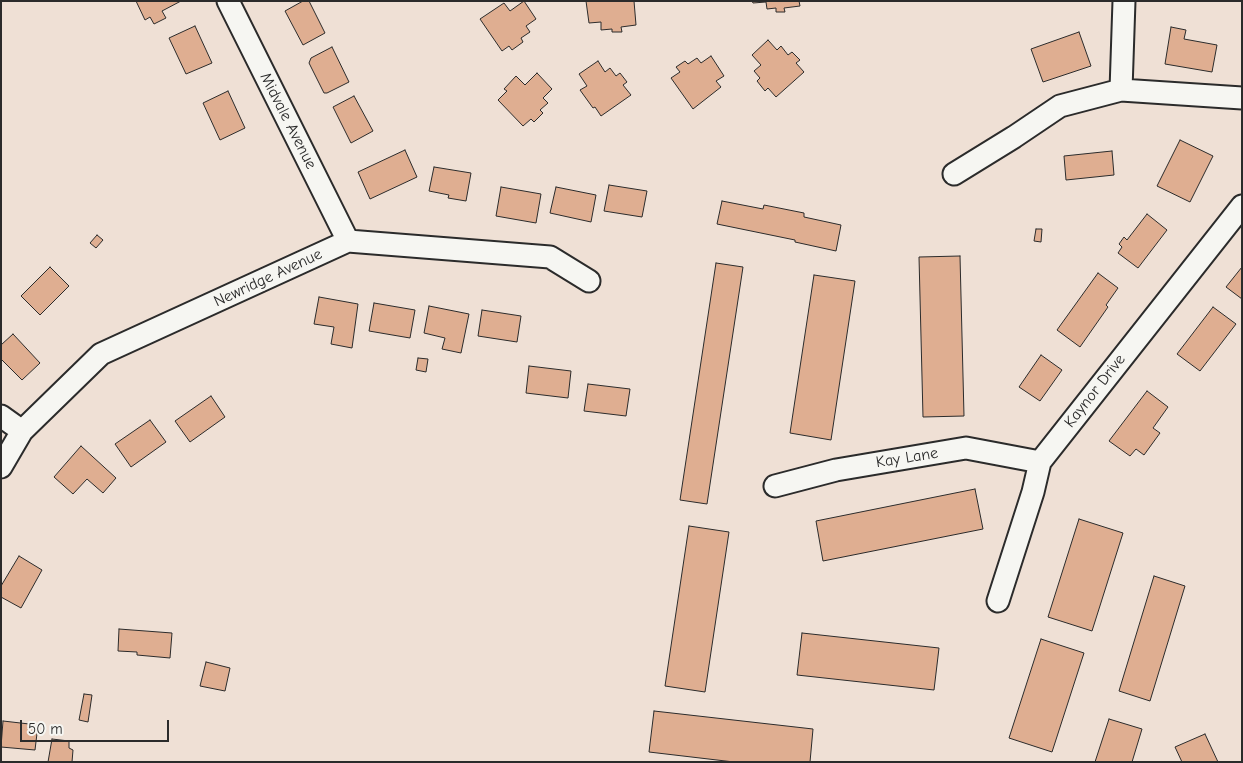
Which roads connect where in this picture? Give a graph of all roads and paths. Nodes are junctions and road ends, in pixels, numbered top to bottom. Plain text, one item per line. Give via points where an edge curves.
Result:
1 (228, 1) edge
2 (1124, 1) edge
3 (1121, 90) junction
4 (1242, 98) edge
5 (954, 174) dead end
6 (1242, 206) edge
7 (348, 241) junction
8 (589, 282) dead end
9 (1, 416) edge
10 (22, 431) junction
11 (1040, 462) junction
12 (1, 467) edge
13 (775, 486) dead end
14 (998, 601) dead end

1 - 7 street, Midvale Avenue
2 - 3 street
3 - 4 street
3 - 5 street via 1060,106
6 - 11 street, Kaynor Drive
7 - 8 street, Newridge Avenue via 550,257
7 - 10 street, Newridge Avenue via 101,354
9 - 10 street
10 - 12 street, Newridge Avenue
11 - 13 street, Kay Lane via 966,448 836,470
11 - 14 street, Kaynor Drive

